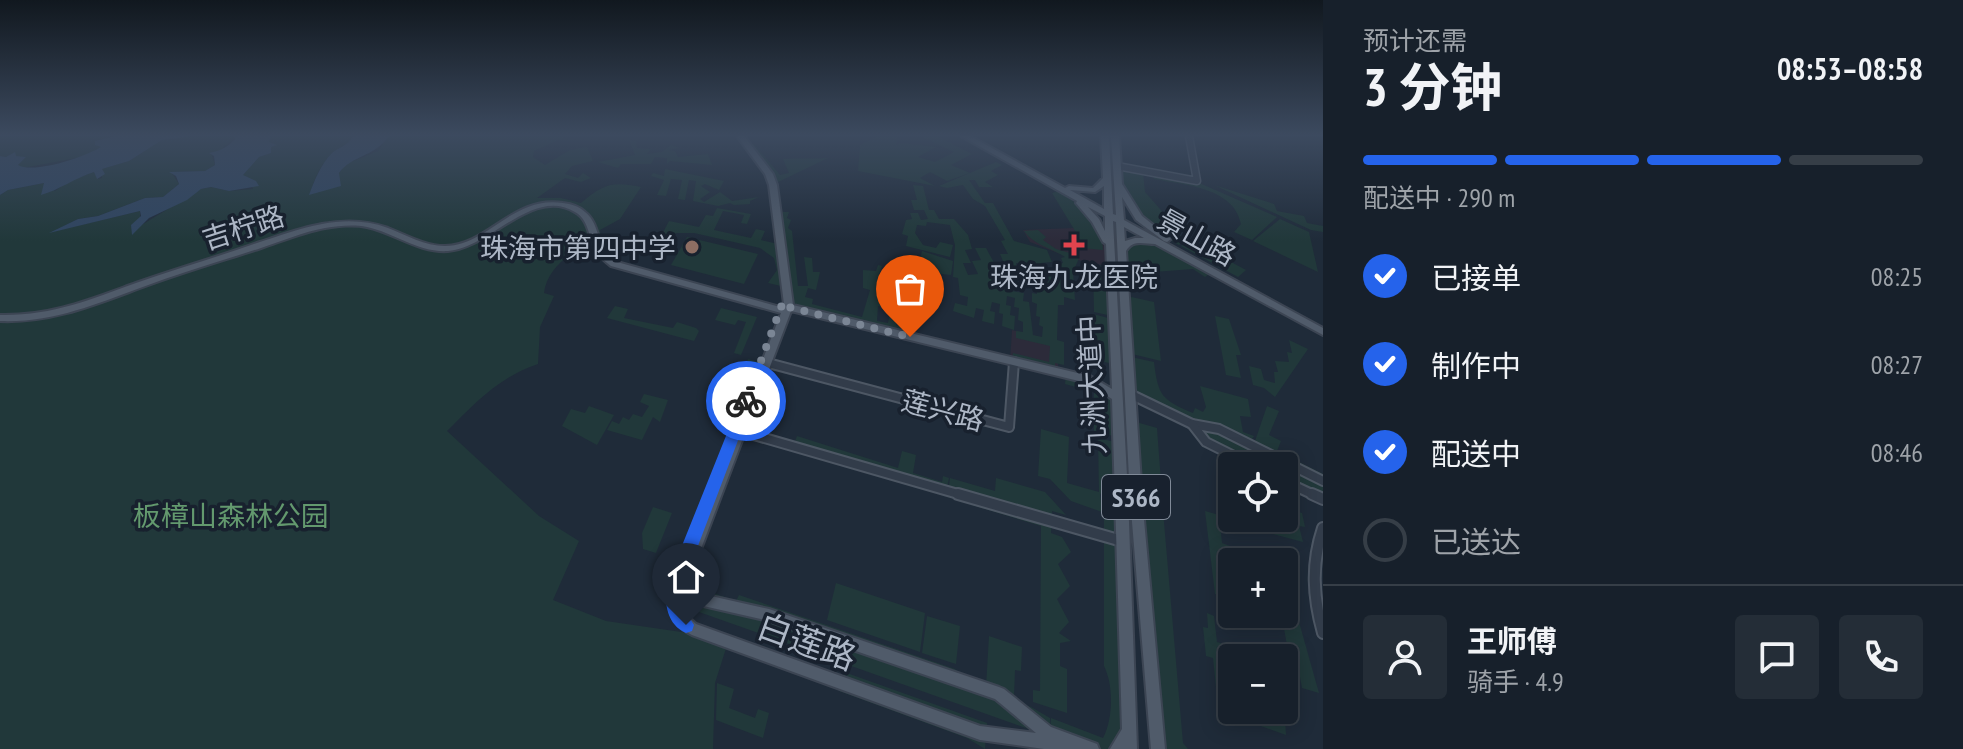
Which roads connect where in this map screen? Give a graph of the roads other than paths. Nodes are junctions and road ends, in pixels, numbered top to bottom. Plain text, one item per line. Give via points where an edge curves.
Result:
1 (767, 171) edge
2 (1032, 171) edge
3 (1106, 171) edge
4 (1117, 171) edge
5 (1143, 171) edge
6 (1195, 171) edge
7 (1106, 180) junction
8 (1118, 181) junction
9 (1062, 187) junction
10 (1108, 212) junction
11 (1120, 218) junction
12 (1177, 248) junction
13 (1116, 251) junction
14 (786, 304) junction
15 (0, 316) edge
16 (1323, 324) edge
17 (1323, 332) edge
18 (1014, 362) junction
19 (768, 363) junction
20 (1116, 371) junction
21 (1090, 380) junction
22 (1132, 395) junction
23 (1117, 397) junction
24 (1192, 424) junction
25 (740, 431) junction
26 (1226, 452) edge
27 (1323, 481) edge
28 (1298, 487) edge
29 (1323, 499) edge
30 (1323, 528) edge
31 (1122, 541) junction
32 (1323, 633) edge
33 (1131, 723) junction
34 (1159, 746) edge
35 (1066, 749) edge
36 (1092, 749) edge
37 (1117, 749) edge
38 (1130, 749) edge

1 - 14 main road, 白莲路 via 773,185
2 - 9 main road, 景山路
3 - 7 main road, S366
4 - 8 main road, S366
5 - 6 street via 1197,181
7 - 9 main road via 1092,191
7 - 10 main road, S366
8 - 11 main road, S366
8 - 12 main road via 1139,218
9 - 10 main road, 景山路
9 - 13 main road via 1091,214
10 - 11 main road, 景山路
10 - 13 main road, 九洲大道中 / S366
11 - 12 main road, 景山路
11 - 13 main road, 九洲大道中 / S366
12 - 13 main road via 1142,240
12 - 16 main road, 景山路
12 - 17 main road, 景山路
13 - 20 main road, 九洲大道中 / S366
13 - 22 main road, 九洲大道中 / S366
14 - 15 main road, 吉柠路 via 614,264 600,253 584,213 546,204 529,207 480,239 455,248 432,248 362,224 327,225 85,306 31,318
14 - 18 main road
14 - 19 main road, 白莲路
14 - 35 main road, 白莲路 via 675,583 673,604 681,621 701,633 980,733
18 - 19 street, 莲兴路 via 1009,427
18 - 21 main road
19 - 25 main road, 白莲路
20 - 21 main road
20 - 23 main road, 九洲大道中 / S366
21 - 23 main road
22 - 24 street
22 - 34 main road, 九洲大道中 / S366
23 - 31 main road, 九洲大道中 / S366
24 - 26 street via 1206,442
24 - 27 street via 1219,429
25 - 31 street
25 - 36 main road, 白莲路 via 684,578 687,591 999,694 1047,733
28 - 29 street
30 - 32 street via 1314,586
31 - 33 main road, 九洲大道中 / S366
33 - 37 main road
33 - 38 main road, 九洲大道中 / S366

